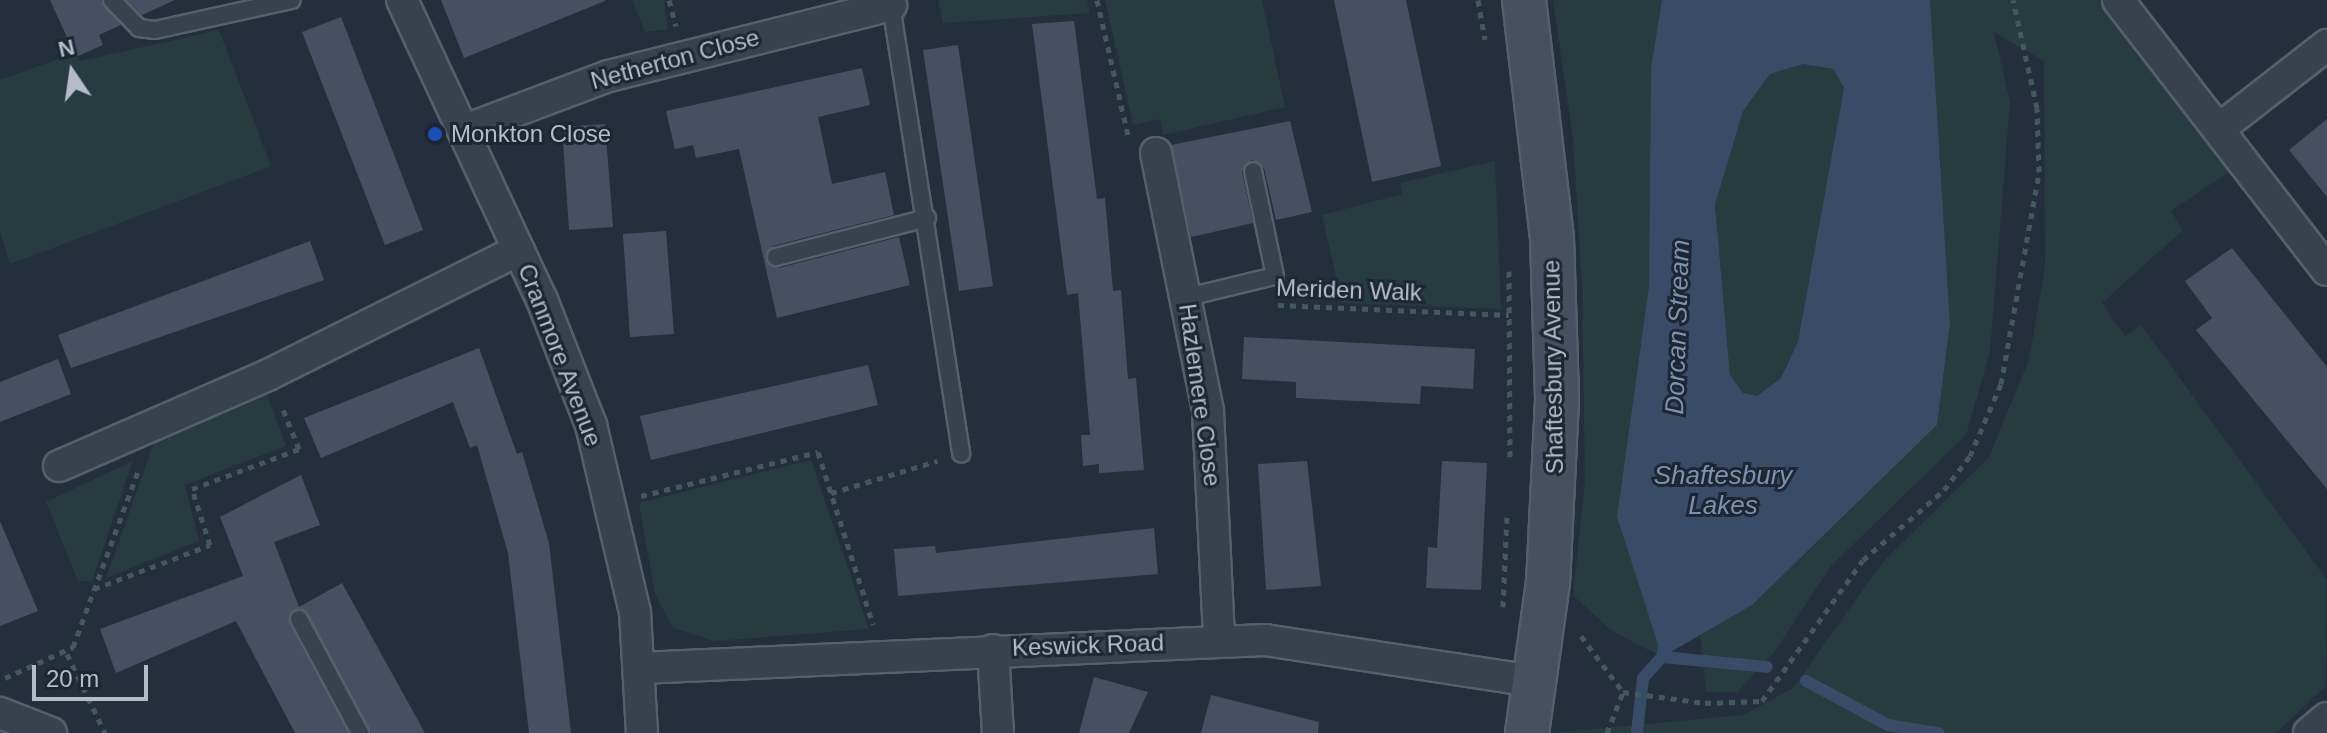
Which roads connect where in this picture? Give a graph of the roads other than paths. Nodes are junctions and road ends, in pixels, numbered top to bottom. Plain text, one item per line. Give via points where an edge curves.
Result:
1 (112, 0) edge
2 (292, 0) edge
3 (402, 0) edge
4 (1524, 0) edge
5 (2118, 0) edge
6 (891, 5) joint
7 (2327, 45) edge
8 (2219, 129) junction
9 (465, 130) junction
10 (1156, 153) road end
11 (1253, 171) dead end
12 (927, 218) junction
13 (519, 250) junction
14 (776, 257) dead end
15 (2327, 270) edge
16 (1188, 297) junction
17 (961, 454) road end
18 (59, 466) dead end
19 (299, 619) dead end
20 (1219, 640) junction
21 (993, 650) junction
22 (640, 668) junction
23 (1532, 681) junction
24 (0, 713) edge
25 (2327, 718) edge
26 (51, 733) edge
27 (360, 733) edge
28 (642, 733) edge
29 (998, 733) edge
30 (1527, 733) edge
31 (2309, 733) edge

1 - 2 lane via 139,28 155,30
3 - 9 street, Cranmore Avenue
4 - 23 street, Shaftesbury Avenue via 1557,348 1544,608
5 - 8 street
6 - 9 street, Netherton Close via 609,76
6 - 12 lane
7 - 8 street
8 - 15 street
9 - 13 street, Cranmore Avenue
10 - 16 street, Hazlemere Close
11 - 16 lane via 1275,276
12 - 14 lane
12 - 17 lane
13 - 18 street via 268,375
13 - 22 street, Cranmore Avenue via 586,411 611,503
16 - 20 street, Hazlemere Close via 1208,412
19 - 27 lane
20 - 21 street, Keswick Road
20 - 23 street, Keswick Road via 1325,645
21 - 22 street, Keswick Road
21 - 29 street
22 - 28 street, Cranmore Avenue
23 - 30 street, Shaftesbury Avenue
24 - 26 street
25 - 31 street

